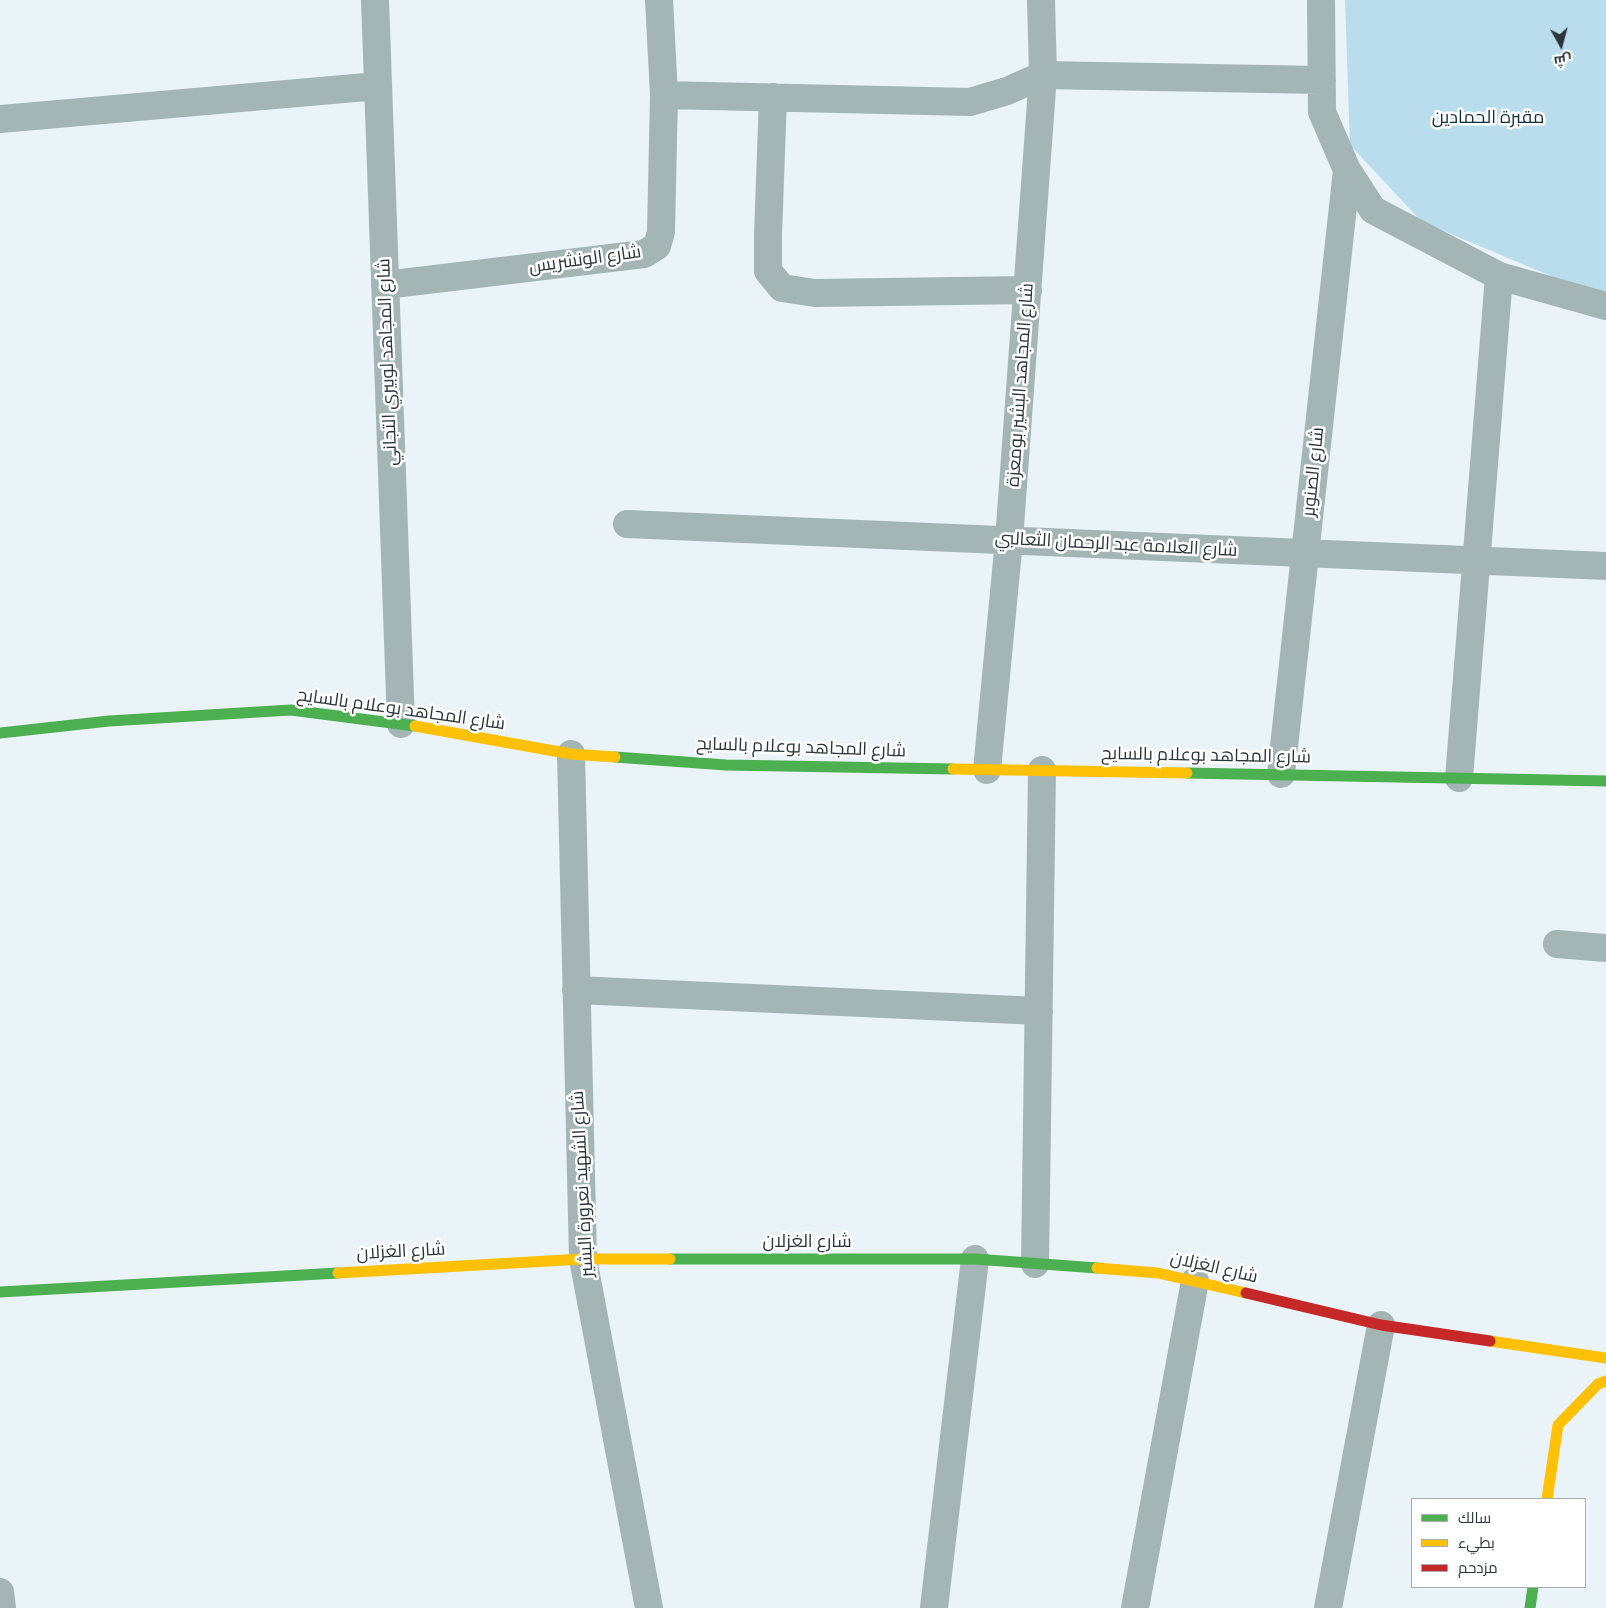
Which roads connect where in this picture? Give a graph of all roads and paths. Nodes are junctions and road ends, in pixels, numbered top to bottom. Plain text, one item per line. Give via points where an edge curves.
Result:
1 (375, 0) edge
2 (659, 0) edge
3 (1041, 0) edge
4 (1320, 0) edge
5 (1043, 75) junction
6 (1322, 80) junction
7 (378, 86) junction
8 (664, 95) junction
9 (773, 98) junction
10 (0, 119) edge
11 (1347, 170) junction
12 (1499, 276) junction
13 (385, 285) junction
14 (1028, 290) junction
15 (1606, 306) edge
16 (626, 524) dead end
17 (1009, 540) junction
18 (1306, 553) junction
19 (1476, 560) junction
20 (1606, 566) edge
21 (401, 724) junction
22 (0, 733) edge
23 (571, 754) junction
24 (987, 770) junction
25 (1042, 770) junction
26 (1282, 774) junction
27 (1459, 778) junction
28 (1606, 781) edge
29 (1557, 944) dead end
30 (1606, 948) edge
31 (576, 990) junction
32 (1039, 1011) junction
33 (583, 1259) junction
34 (975, 1259) junction
35 (1035, 1264) junction
36 (1195, 1281) junction
37 (0, 1292) edge
38 (1381, 1325) junction
39 (1606, 1358) edge
40 (1606, 1381) edge
41 (1547, 1498) edge
42 (1533, 1588) edge
43 (0, 1592) edge
44 (2, 1608) edge
45 (649, 1608) edge
46 (934, 1608) edge
47 (1135, 1608) edge
48 (1328, 1608) edge
49 (1530, 1608) edge

1 - 7 street, شارع المجاهد لوبيري التجاني
2 - 8 street, شارع الونشريس
3 - 5 street, شارع المجاهد البشير بومعزة
4 - 6 street
5 - 6 street
5 - 9 street via 1007,91 970,102
5 - 14 street, شارع المجاهد البشير بومعزة
6 - 11 street via 1322,112
7 - 10 street
7 - 13 street, شارع المجاهد لوبيري التجاني
8 - 9 street
8 - 13 street, شارع الونشريس via 661,232 657,246 644,254
9 - 14 street via 768,271 782,288 815,292
11 - 12 street via 1372,210
11 - 18 street, شارع الصنوبر
12 - 15 street
12 - 19 street
13 - 21 street, شارع المجاهد لوبيري التجاني
14 - 17 street, شارع المجاهد البشير بومعزة
16 - 17 street, شارع العلامة عبد الرحمان الثعالبي
17 - 18 street, شارع العلامة عبد الرحمان الثعالبي
17 - 24 street, شارع المجاهد البشير بومعزة
18 - 19 street, شارع العلامة عبد الرحمان الثعالبي
18 - 26 street, شارع الصنوبر
19 - 20 street, شارع العلامة عبد الرحمان الثعالبي
19 - 27 street
21 - 22 street, شارع المجاهد بوعلام بالسايح via 291,710 109,721
21 - 23 street, شارع المجاهد بوعلام بالسايح
23 - 24 street, شارع المجاهد بوعلام بالسايح via 726,765
23 - 31 street, شارع الشهيد نعرورة البشير
24 - 25 street, شارع المجاهد بوعلام بالسايح
25 - 26 street, شارع المجاهد بوعلام بالسايح
25 - 32 street
26 - 27 street, شارع المجاهد بوعلام بالسايح
27 - 28 street, شارع المجاهد بوعلام بالسايح
29 - 30 street
31 - 32 street
31 - 33 street, شارع الشهيد نعرورة البشير
32 - 35 street
33 - 34 street, شارع الغزلان
33 - 37 street, شارع الغزلان
33 - 45 street, شارع الشهيد نعرورة البشير
34 - 35 street, شارع الغزلان
34 - 46 street
35 - 36 street, شارع الغزلان via 1158,1273
36 - 38 street, شارع الغزلان
36 - 47 street
38 - 39 street, شارع الغزلان
38 - 48 street
40 - 41 street via 1598,1384 1558,1426
42 - 49 street
43 - 44 street

